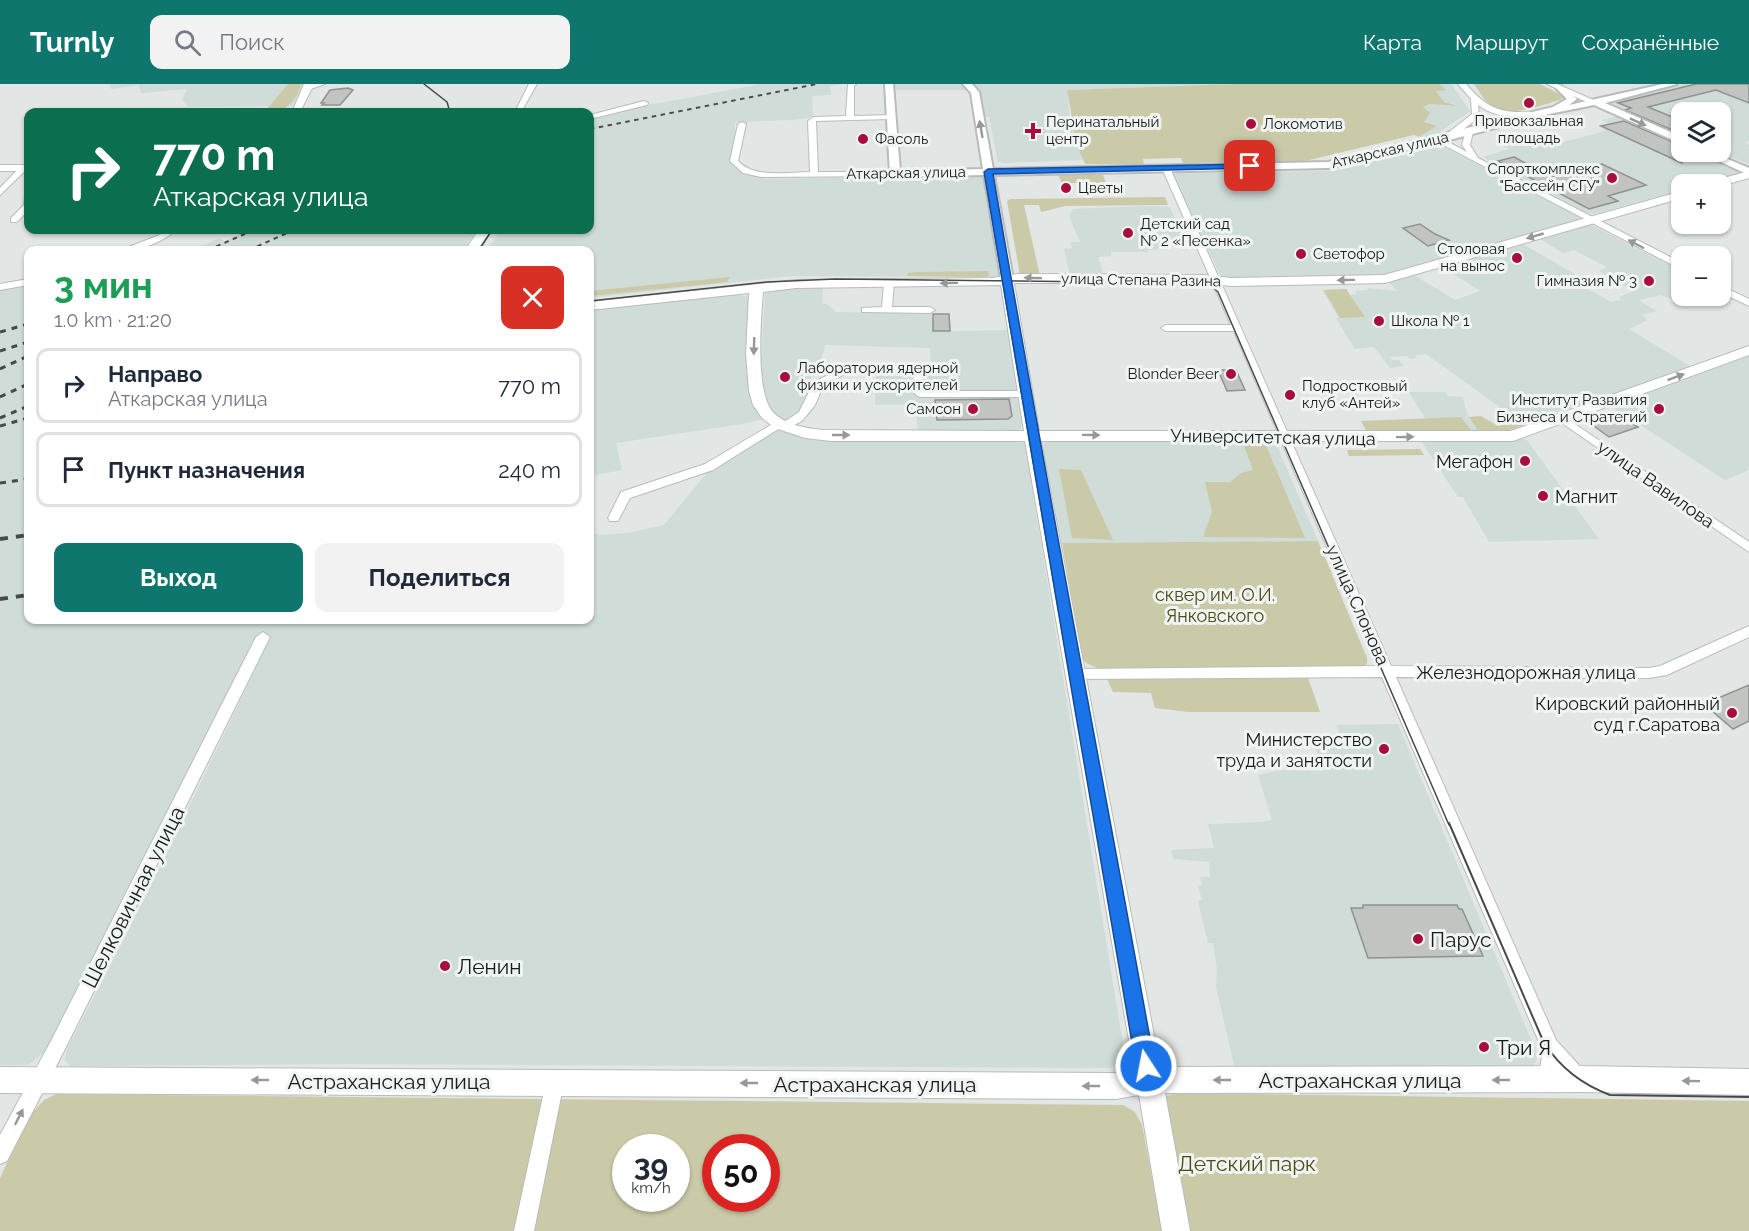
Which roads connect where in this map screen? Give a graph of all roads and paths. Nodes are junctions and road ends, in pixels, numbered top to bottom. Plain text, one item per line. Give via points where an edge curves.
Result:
1 (321, 84) edge
2 (533, 84) edge
3 (851, 84) edge
4 (889, 84) edge
5 (967, 84) edge
6 (1462, 84) edge
7 (1673, 84) edge
8 (308, 86) edge
9 (1555, 86) edge
10 (1474, 100) junction
11 (1594, 102) junction
12 (645, 103) dead end
13 (298, 108) edge
14 (520, 108) edge
15 (1548, 111) junction
16 (1534, 114) junction
17 (594, 116) edge
18 (891, 117) junction
19 (850, 118) junction
20 (742, 124) dead end
21 (1469, 132) junction
22 (1671, 136) edge
23 (1442, 139) junction
24 (1479, 161) junction
25 (1725, 162) edge
26 (0, 168) edge
27 (24, 168) edge
28 (1166, 168) junction
29 (24, 170) edge
30 (988, 172) junction
31 (1749, 173) edge
32 (814, 174) junction
33 (895, 174) junction
34 (1731, 178) edge
35 (0, 192) edge
36 (1671, 197) edge
37 (24, 210) edge
38 (14, 220) dead end
39 (1592, 220) junction
40 (164, 234) edge
41 (135, 246) edge
42 (1671, 261) edge
43 (1007, 279) junction
44 (1217, 281) junction
45 (24, 283) edge
46 (889, 283) junction
47 (0, 287) edge
48 (756, 288) junction
49 (1731, 294) edge
50 (1749, 303) edge
51 (594, 306) edge
52 (865, 310) dead end
53 (887, 310) junction
54 (930, 310) dead end
55 (1237, 327) junction
56 (1166, 328) dead end
57 (1749, 350) edge
58 (1026, 394) junction
59 (1563, 419) junction
60 (782, 425) junction
61 (1032, 434) junction
62 (1283, 437) junction
63 (614, 518) dead end
64 (1749, 548) edge
65 (1749, 631) edge
66 (262, 638) dead end
67 (1387, 671) junction
68 (1077, 674) junction
69 (1548, 1042) junction
70 (1581, 1079) junction
71 (0, 1080) edge
72 (37, 1080) junction
73 (1148, 1080) junction
74 (1547, 1080) junction
75 (555, 1082) junction
76 (1749, 1082) edge
77 (0, 1154) edge
78 (524, 1231) edge
79 (1176, 1231) edge

1 - 8 street
2 - 14 street
3 - 19 street
4 - 18 street
30 -> 5 street via 975,92
6 - 10 street
7 - 11 street, Аткарская улица
8 - 13 main road
9 - 11 street
9 - 15 street, Аткарская улица via 1573,99
10 - 16 street via 1505,114
10 - 23 street via 1476,115
11 - 15 street, Аткарская улица
11 -> 22 street
12 - 17 street
15 - 16 street, Аткарская улица
16 - 21 street, Аткарская улица
18 - 19 street
18 - 33 street
19 - 32 street via 812,121
20 - 32 street, Аткарская улица via 734,161 739,168 761,175
21 - 23 street, Аткарская улица
21 - 24 street via 1467,148
23 - 24 street
23 - 28 street, Аткарская улица via 1328,165
24 - 39 street
25 - 31 street
26 - 27 main road
28 - 30 street, Аткарская улица
28 - 44 street, улица Слонова
29 - 35 street
30 - 33 street, Аткарская улица
30 - 43 street
31 - 34 main road
32 - 33 street, Аткарская улица
36 - 39 main road, улица Степана Разина
37 - 38 street
42 -> 39 street
39 -> 44 main road, улица Степана Разина via 1385,279
40 - 41 street
44 -> 43 main road, улица Степана Разина
43 -> 46 main road, улица Степана Разина
43 - 58 main road
44 - 55 street, улица Слонова
45 - 47 street
46 - 48 main road, улица Степана Разина
46 - 53 street
48 - 51 main road, улица Степана Разина
48 -> 60 main road via 755,382 762,409
49 - 50 street
52 - 53 street
53 - 54 street
55 - 56 street
55 - 62 street, улица Слонова
59 -> 57 main road, Университетская улица
58 - 60 street via 920,394 918,369 848,368 818,384 801,419
58 - 61 main road
62 -> 59 main road, Университетская улица via 1513,436
59 - 64 street, улица Вавилова
60 -> 61 main road, Университетская улица via 831,436
60 - 63 street via 709,467 625,495
61 -> 62 main road, Университетская улица
61 - 68 main road
62 - 67 street, улица Слонова
65 - 67 street, Железнодорожная улица via 1662,671 1649,673
66 - 72 street, Шелковичная улица
67 - 68 street, Железнодорожная улица
67 - 69 street, улица Слонова
68 - 73 main road
69 - 70 street, улица Слонова
69 - 74 street, улица Слонова via 1551,1057
70 - 74 main road, Астраханская улица
76 -> 70 main road, Астраханская улица
71 - 72 main road, Астраханская улица
75 -> 72 main road, Астраханская улица
77 -> 72 street, Шелковичная улица
74 -> 73 main road, Астраханская улица
73 -> 75 main road, Астраханская улица via 1116,1086
73 - 79 main road
75 - 78 street

